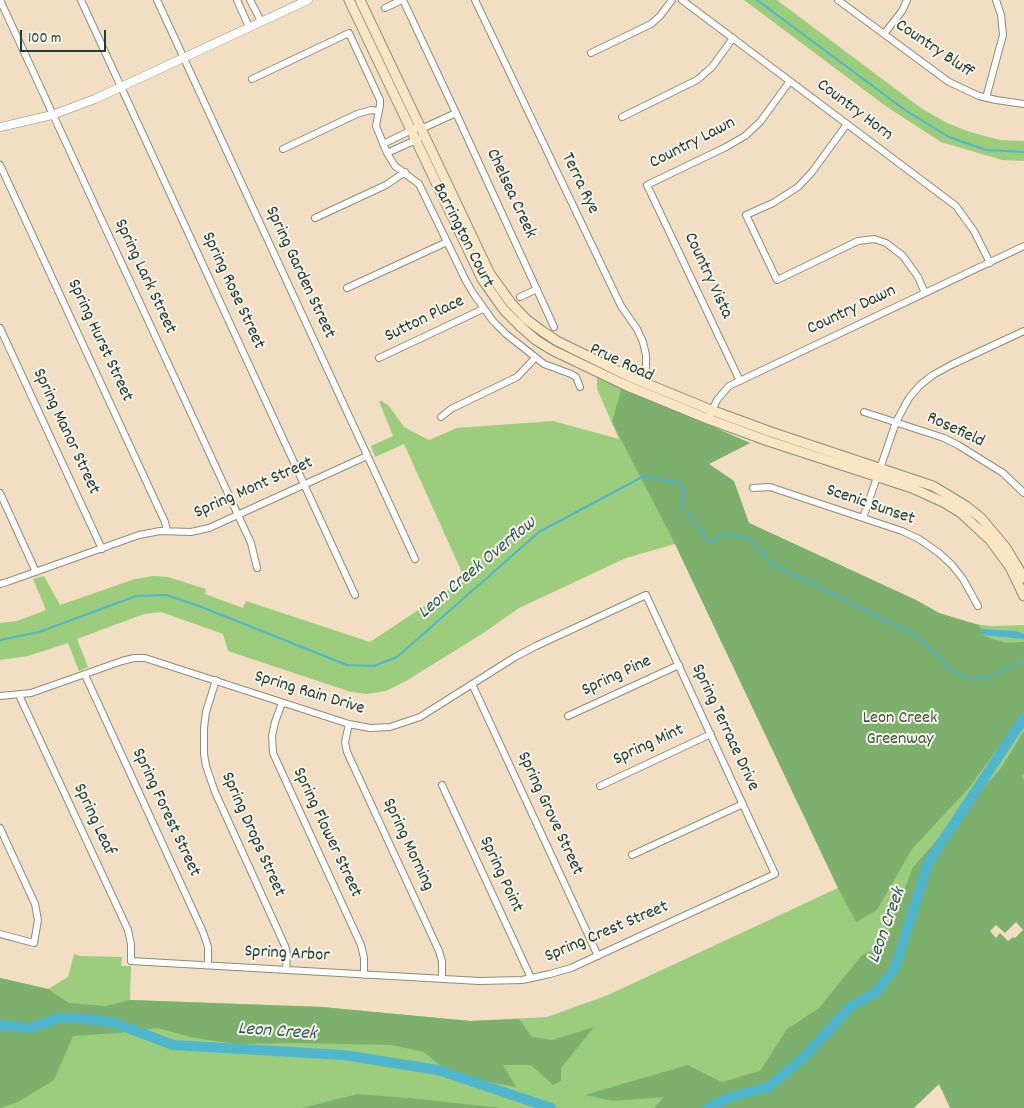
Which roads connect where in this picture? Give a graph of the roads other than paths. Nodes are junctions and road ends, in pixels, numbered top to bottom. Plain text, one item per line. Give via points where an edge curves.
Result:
1 (0, 0) edge
2 (81, 0) edge
3 (157, 0) edge
4 (237, 0) edge
5 (308, 0) edge
6 (349, 0) edge
7 (360, 0) edge
8 (402, 0) edge
9 (474, 0) edge
10 (672, 0) edge
11 (682, 0) edge
12 (838, 0) edge
13 (907, 0) edge
14 (996, 0) edge
15 (250, 1) edge
16 (240, 7) junction
17 (384, 8) dead end
18 (261, 22) junction
19 (249, 27) junction
20 (884, 34) junction
21 (733, 38) junction
22 (591, 53) dead end
23 (183, 58) junction
24 (252, 79) dead end
25 (790, 81) junction
26 (121, 87) junction
27 (986, 98) junction
28 (1024, 104) edge
29 (379, 112) junction
30 (456, 113) junction
31 (52, 115) junction
32 (622, 117) dead end
33 (847, 124) junction
34 (0, 127) edge
35 (411, 130) junction
36 (422, 130) junction
37 (398, 137) junction
38 (415, 140) junction
39 (383, 144) junction
40 (402, 146) junction
41 (283, 150) dead end
42 (387, 153) junction
43 (0, 165) edge
44 (405, 172) junction
45 (647, 184) joint
46 (315, 218) dead end
47 (447, 242) junction
48 (1024, 246) edge
49 (990, 263) junction
50 (490, 274) junction
51 (482, 279) junction
52 (347, 288) dead end
53 (537, 289) junction
54 (925, 293) junction
55 (520, 297) dead end
56 (483, 309) junction
57 (554, 327) dead end
58 (0, 328) edge
59 (1024, 331) edge
60 (380, 358) dead end
61 (535, 358) junction
62 (740, 381) junction
63 (641, 382) junction
64 (580, 387) dead end
65 (864, 412) dead end
66 (710, 415) junction
67 (441, 417) dead end
68 (896, 422) junction
69 (367, 456) junction
70 (879, 472) junction
71 (304, 484) junction
72 (754, 488) dead end
73 (0, 493) edge
74 (1024, 494) edge
75 (238, 515) junction
76 (863, 518) junction
77 (167, 531) junction
78 (102, 549) junction
79 (415, 559) dead end
80 (257, 568) dead end
81 (36, 572) junction
82 (1024, 578) edge
83 (0, 584) edge
84 (355, 595) dead end
85 (646, 595) joint
86 (1024, 595) edge
87 (978, 606) dead end
88 (679, 665) junction
89 (85, 674) junction
90 (216, 680) junction
91 (472, 684) junction
92 (19, 695) junction
93 (0, 696) edge
94 (282, 703) junction
95 (568, 716) dead end
96 (349, 724) junction
97 (711, 734) junction
98 (442, 785) dead end
99 (600, 786) dead end
100 (743, 804) junction
101 (0, 828) edge
102 (632, 855) dead end
103 (775, 874) joint
104 (0, 934) edge
105 (598, 956) junction
106 (131, 961) joint
107 (208, 966) junction
108 (286, 970) junction
109 (364, 975) junction
110 (531, 978) junction
111 (442, 979) junction

1 - 31 street, Spring Lark Street
2 - 26 street, Spring Rose Street
3 - 23 street, Spring Garden Street
4 - 16 street
5 - 18 street
6 - 35 main road, Prue Road
7 - 36 main road, Prue Road
8 - 17 street, Chelsea Creek
8 - 30 street, Chelsea Creek
9 - 63 street, Terra Rye via 621,306 643,342 646,362
10 - 22 street via 651,24
11 - 21 street, Country Horn
12 - 20 street, Country Bluff
13 - 20 street
14 - 27 street via 1003,35
15 - 16 street
15 - 18 street
16 - 19 street
18 - 19 street
19 - 23 street
20 - 27 street, Country Bluff via 948,82
21 - 25 street, Country Horn
21 - 32 street via 712,67 697,80
23 - 26 street
23 - 69 street, Spring Garden Street
24 - 29 street, Barrington Court via 348,33 380,100
25 - 33 street, Country Horn
25 - 45 street, Country Lawn via 760,122 745,136
26 - 31 street
26 - 71 street, Spring Rose Street
27 - 28 street, Country Bluff
29 - 39 street, Barrington Court via 376,126
29 - 41 street via 371,110 357,114
30 - 36 street
30 - 53 street, Chelsea Creek
31 - 34 street
31 - 75 street, Spring Lark Street
33 - 49 street, Country Horn via 956,206 974,230
33 - 54 street via 798,187 746,215 778,280 858,241 874,239 886,243 903,256
35 - 36 street
35 - 37 street
35 - 38 main road, Prue Road
36 - 38 street
36 - 50 main road, Prue Road
37 - 39 street
37 - 40 street
38 - 40 street
38 - 51 main road, Prue Road
39 - 42 street, Barrington Court
40 - 42 street
42 - 44 street, Barrington Court via 395,166
43 - 77 street, Spring Hurst Street
44 - 46 street via 386,185
44 - 47 street, Barrington Court via 419,184
45 - 62 street, Country Vista
47 - 52 street
47 - 56 street, Barrington Court
48 - 49 street, Country Dawn
49 - 54 street, Country Dawn
50 - 51 main road
50 - 63 main road, Prue Road via 511,303 542,332
51 - 66 main road, Prue Road via 504,310 536,340 552,350 625,385
53 - 55 street
53 - 57 street, Chelsea Creek
54 - 62 street, Country Dawn
56 - 60 street, Sutton Place
56 - 61 street, Barrington Court
58 - 78 street, Spring Manor Street
59 - 68 street via 933,375 909,398
61 - 64 street, Barrington Court via 576,377
61 - 67 street via 517,378 451,409
62 - 66 street, Country Dawn via 724,391
63 - 66 main road, Prue Road
65 - 68 street, Rosefield
66 - 70 main road, Prue Road via 768,441
68 - 70 street
68 - 74 street, Rosefield via 944,438 971,452 1003,473
69 - 71 street, Spring Mont Street
69 - 79 street, Spring Garden Street
70 - 76 street
70 - 82 main road, Prue Road via 933,486 966,506 995,533
70 - 86 main road, Prue Road via 961,513 1003,556
71 - 75 street, Spring Mont Street
71 - 84 street, Spring Rose Street
72 - 76 street, Scenic Sunset via 770,486
73 - 81 street
75 - 77 street, Spring Mont Street via 196,532
75 - 80 street, Spring Lark Street via 251,542
76 - 87 street, Scenic Sunset via 902,531 939,553 963,579
77 - 78 street, Spring Mont Street via 152,531
78 - 81 street, Spring Mont Street
81 - 83 street, Spring Mont Street
85 - 88 street, Spring Terrace Drive
85 - 91 street, Spring Rain Drive via 536,646
88 - 95 street, Spring Pine
88 - 97 street, Spring Terrace Drive
89 - 90 street, Spring Rain Drive via 129,659 145,658
89 - 92 street, Spring Rain Drive
89 - 107 street, Spring Forest Street via 204,932
90 - 94 street, Spring Rain Drive
90 - 108 street, Spring Drops Street via 204,728 206,766 285,946
91 - 96 street, Spring Rain Drive via 411,721 380,728
91 - 105 street, Spring Grove Street
92 - 93 street, Spring Rain Drive
92 - 106 street, Spring Leaf via 128,930
94 - 96 street, Spring Rain Drive
94 - 109 street, Spring Flower Street via 272,736 273,753 361,944
96 - 111 street, Spring Morning via 345,742 347,752 439,951
97 - 99 street, Spring Mint
97 - 100 street, Spring Terrace Drive
98 - 110 street, Spring Point
100 - 102 street
100 - 103 street, Spring Terrace Drive
101 - 104 street via 37,910 38,920 34,943
103 - 105 street, Spring Crest Street
105 - 110 street, Spring Crest Street via 565,970
106 - 107 street, Spring Arbor
107 - 108 street, Spring Arbor
108 - 109 street, Spring Arbor
109 - 111 street, Spring Arbor
110 - 111 street, Spring Crest Street via 500,981

